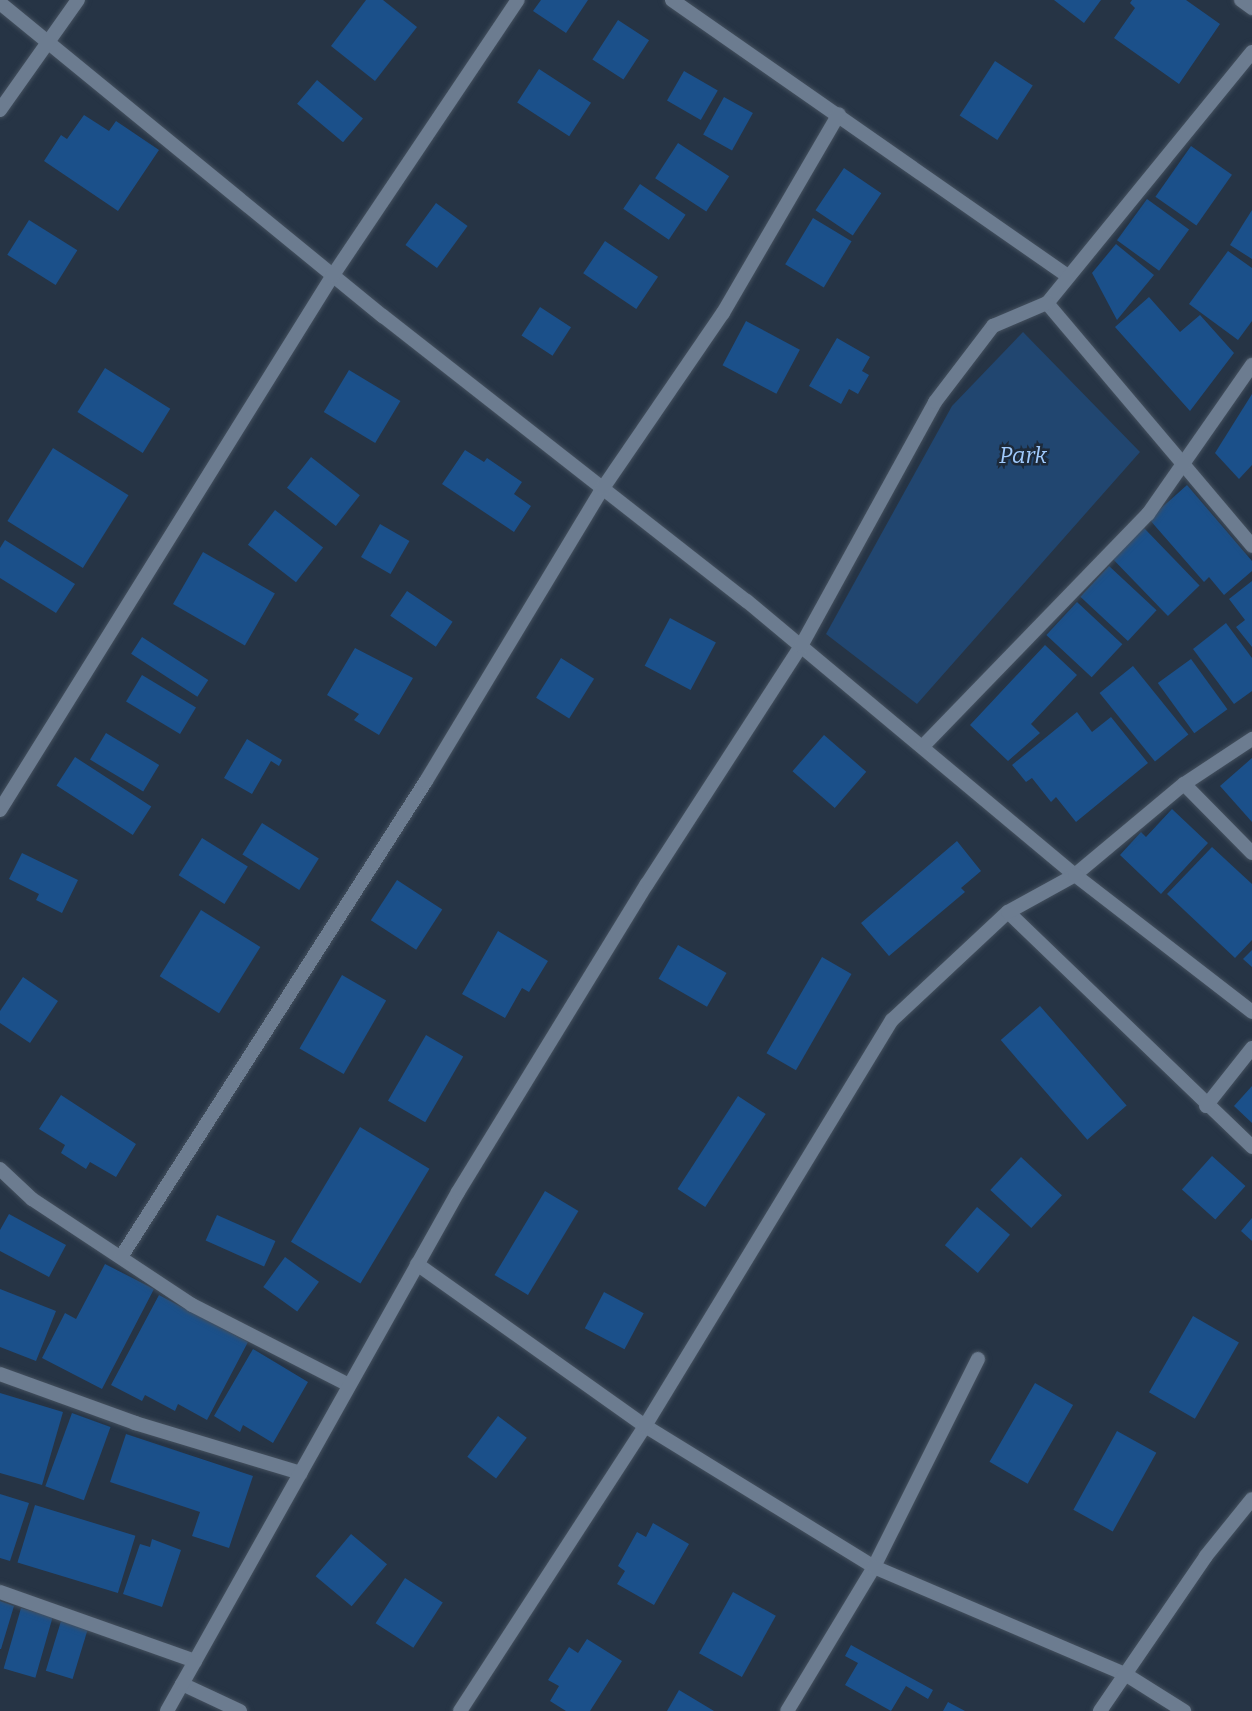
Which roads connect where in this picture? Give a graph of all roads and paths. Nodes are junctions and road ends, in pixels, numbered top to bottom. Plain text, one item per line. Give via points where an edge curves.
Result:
1 (78, 0) edge
2 (518, 0) edge
3 (672, 0) edge
4 (1241, 0) edge
5 (0, 3) edge
6 (1252, 8) edge
7 (47, 41) junction
8 (1252, 52) edge
9 (0, 110) edge
10 (839, 114) junction
11 (333, 275) junction
12 (1068, 276) junction
13 (1046, 303) junction
14 (1252, 365) edge
15 (1184, 461) junction
16 (603, 488) junction
17 (1252, 546) edge
18 (801, 646) junction
19 (1252, 739) edge
20 (924, 745) junction
21 (1184, 784) junction
22 (0, 810) edge
23 (1252, 853) edge
24 (1075, 876) junction
25 (1008, 912) junction
26 (1252, 1012) edge
27 (1252, 1048) edge
28 (1206, 1106) junction
29 (1252, 1147) edge
30 (0, 1169) edge
31 (121, 1257) junction
32 (417, 1264) junction
33 (978, 1359) dead end
34 (0, 1374) edge
35 (347, 1384) junction
36 (645, 1426) junction
37 (301, 1473) junction
38 (1252, 1499) edge
39 (874, 1567) junction
40 (0, 1591) edge
41 (195, 1661) junction
42 (1125, 1674) junction
43 (183, 1684) junction
44 (167, 1711) edge
45 (240, 1711) edge
46 (460, 1711) edge
47 (787, 1711) edge
48 (1100, 1711) edge
49 (1184, 1711) edge

1 - 7 street
2 - 11 street
3 - 10 street
4 - 6 street
5 - 7 street
7 - 9 street
7 - 11 street
8 - 12 street
10 - 12 street
10 - 16 street via 723,313
11 - 16 street
11 - 22 street
12 - 13 street
13 - 15 street via 1142,419
13 - 18 street via 993,326 935,402
14 - 15 street
15 - 17 street
15 - 20 street via 1148,514
16 - 18 street
16 - 31 street via 426,781
18 - 20 street
18 - 32 street via 647,884
19 - 21 street
20 - 24 street
21 - 23 street
21 - 24 street
24 - 25 street
24 - 26 street
25 - 28 street
25 - 36 street via 892,1020
27 - 28 street
28 - 29 street
30 - 31 street via 32,1199
31 - 35 street via 192,1305
32 - 35 street
32 - 36 street
33 - 39 street
34 - 37 street via 135,1423
35 - 37 street
36 - 39 street
36 - 46 street
37 - 41 street
38 - 42 street via 1206,1556
39 - 42 street
39 - 47 street
40 - 41 street
41 - 43 street
42 - 48 street
42 - 49 street
43 - 44 street
43 - 45 street

